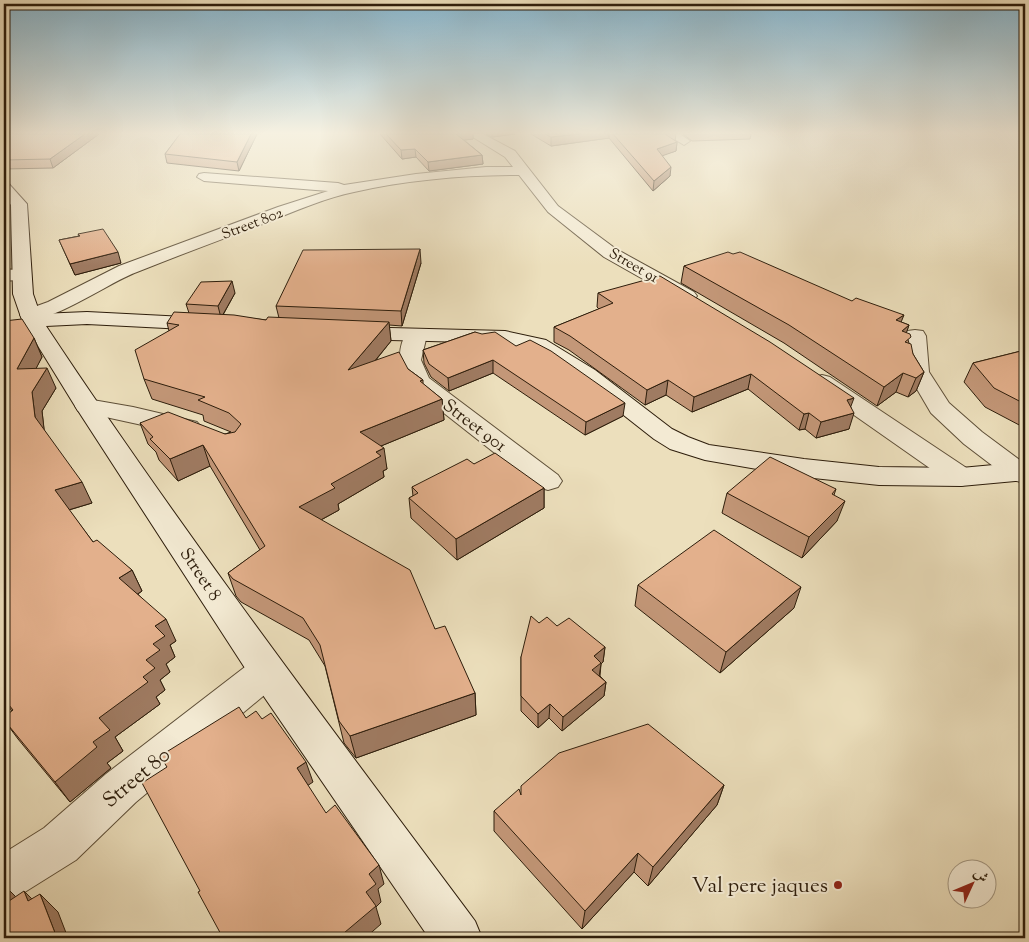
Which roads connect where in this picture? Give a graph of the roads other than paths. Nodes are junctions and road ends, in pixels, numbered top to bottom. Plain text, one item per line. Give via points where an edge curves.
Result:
1 (217, 178) edge
2 (416, 178) edge
3 (529, 178) edge
4 (4, 187) edge
5 (350, 188) junction
6 (12, 275) edge
7 (699, 303) edge
8 (28, 324) junction
9 (228, 326) edge
10 (328, 332) edge
11 (416, 335) junction
12 (915, 336) dead end
13 (808, 373) edge
14 (87, 406) junction
15 (212, 434) edge
16 (1023, 472) edge
17 (960, 477) junction
18 (548, 481) dead end
19 (267, 671) junction
20 (4, 879) edge
21 (458, 938) edge

1 - 5 street
2 - 5 street, Street 802
3 - 7 street, Street 91 via 553,209 610,253
4 - 6 street, Street 8 via 19,204
5 - 8 street, Street 802 via 125,270 55,306
6 - 8 street, Street 8 via 23,294
8 - 9 street via 87,318
8 - 14 street, Street 8
10 - 11 street
11 - 17 street via 505,336 538,345 593,380 663,434 705,452 879,476
11 - 18 street, Street 901 via 409,353 410,369 420,384
12 - 16 street via 918,372 940,408 973,438
13 - 17 street
14 - 15 street
14 - 19 street, Street 8
16 - 17 street
19 - 20 street, Street 80 via 121,788 60,844
19 - 21 street, Street 8

